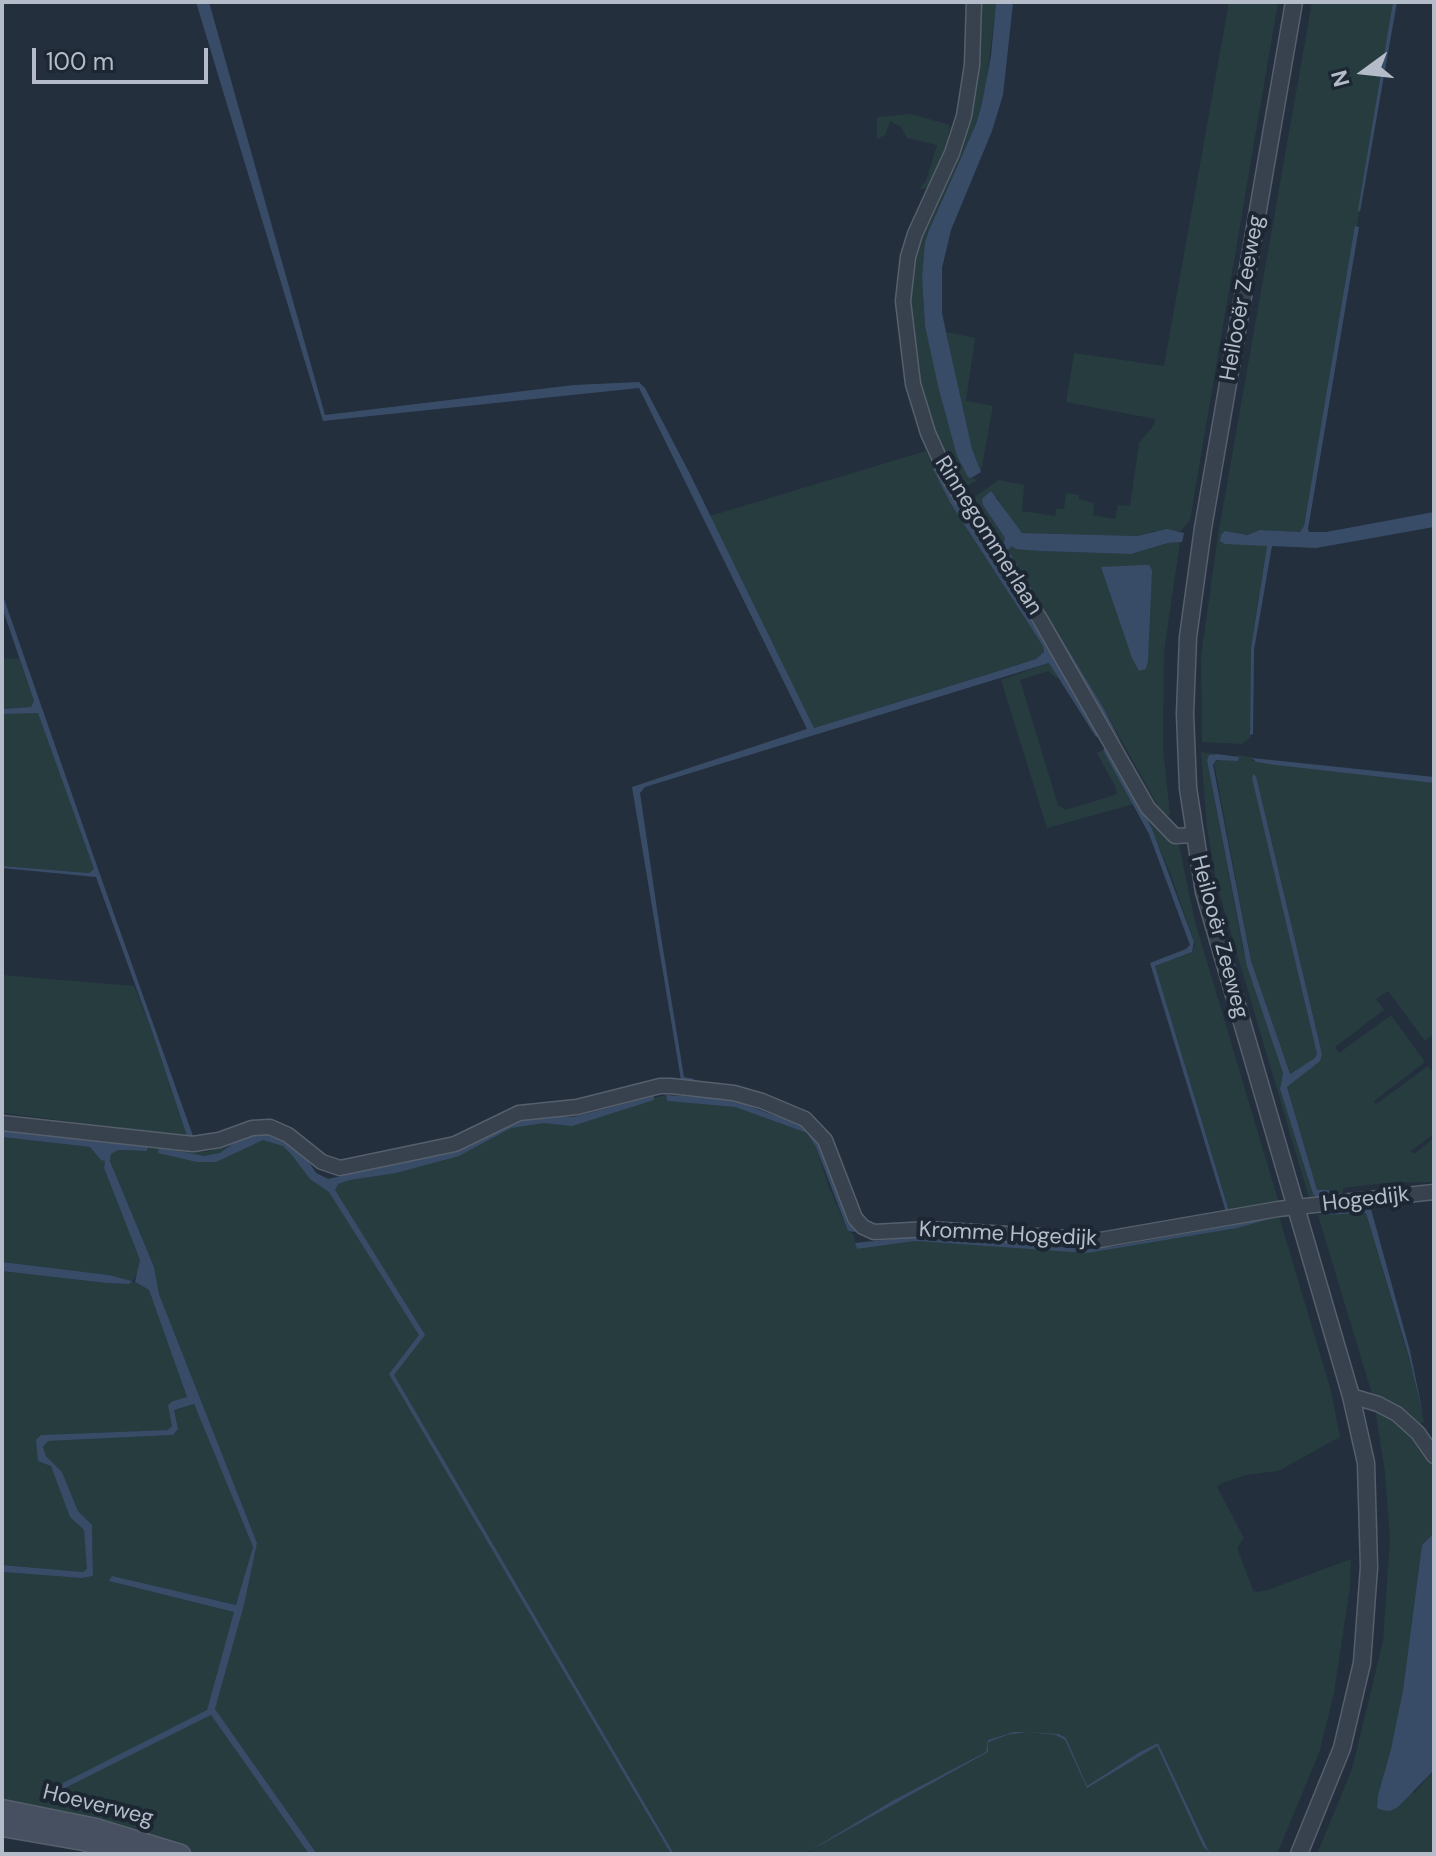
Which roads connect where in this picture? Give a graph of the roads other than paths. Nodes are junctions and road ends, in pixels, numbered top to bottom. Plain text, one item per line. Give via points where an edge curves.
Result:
1 (974, 2) edge
2 (1294, 2) edge
3 (1194, 835) junction
4 (2, 1123) edge
5 (1434, 1192) edge
6 (1297, 1207) junction
7 (1351, 1396) junction
8 (1434, 1456) edge
9 (2, 1809) edge
10 (2, 1827) edge
11 (136, 1854) edge
12 (181, 1854) edge
13 (1299, 1854) edge

1 - 3 street, Rinnegommerlaan via 964,116 908,257 903,301 913,384 946,473 1048,633 1148,808 1175,836
2 - 3 street, Heilooër Zeeweg via 1192,607 1185,747
3 - 6 street, Heilooër Zeeweg via 1214,932
4 - 6 street, Kromme Hogedijk via 193,1144 270,1127 340,1168 455,1144 519,1113 577,1107 671,1086 734,1093 805,1119 825,1140 855,1218 874,1232 929,1229 1100,1240
5 - 6 street, Hogedijk
6 - 7 street, Heilooër Zeeweg
7 - 8 street via 1397,1414
7 - 13 street, Heilooër Zeeweg via 1369,1504 1364,1650 1342,1748
9 - 12 main road, Hoeverweg via 96,1828
10 - 11 main road, Hoeverweg

